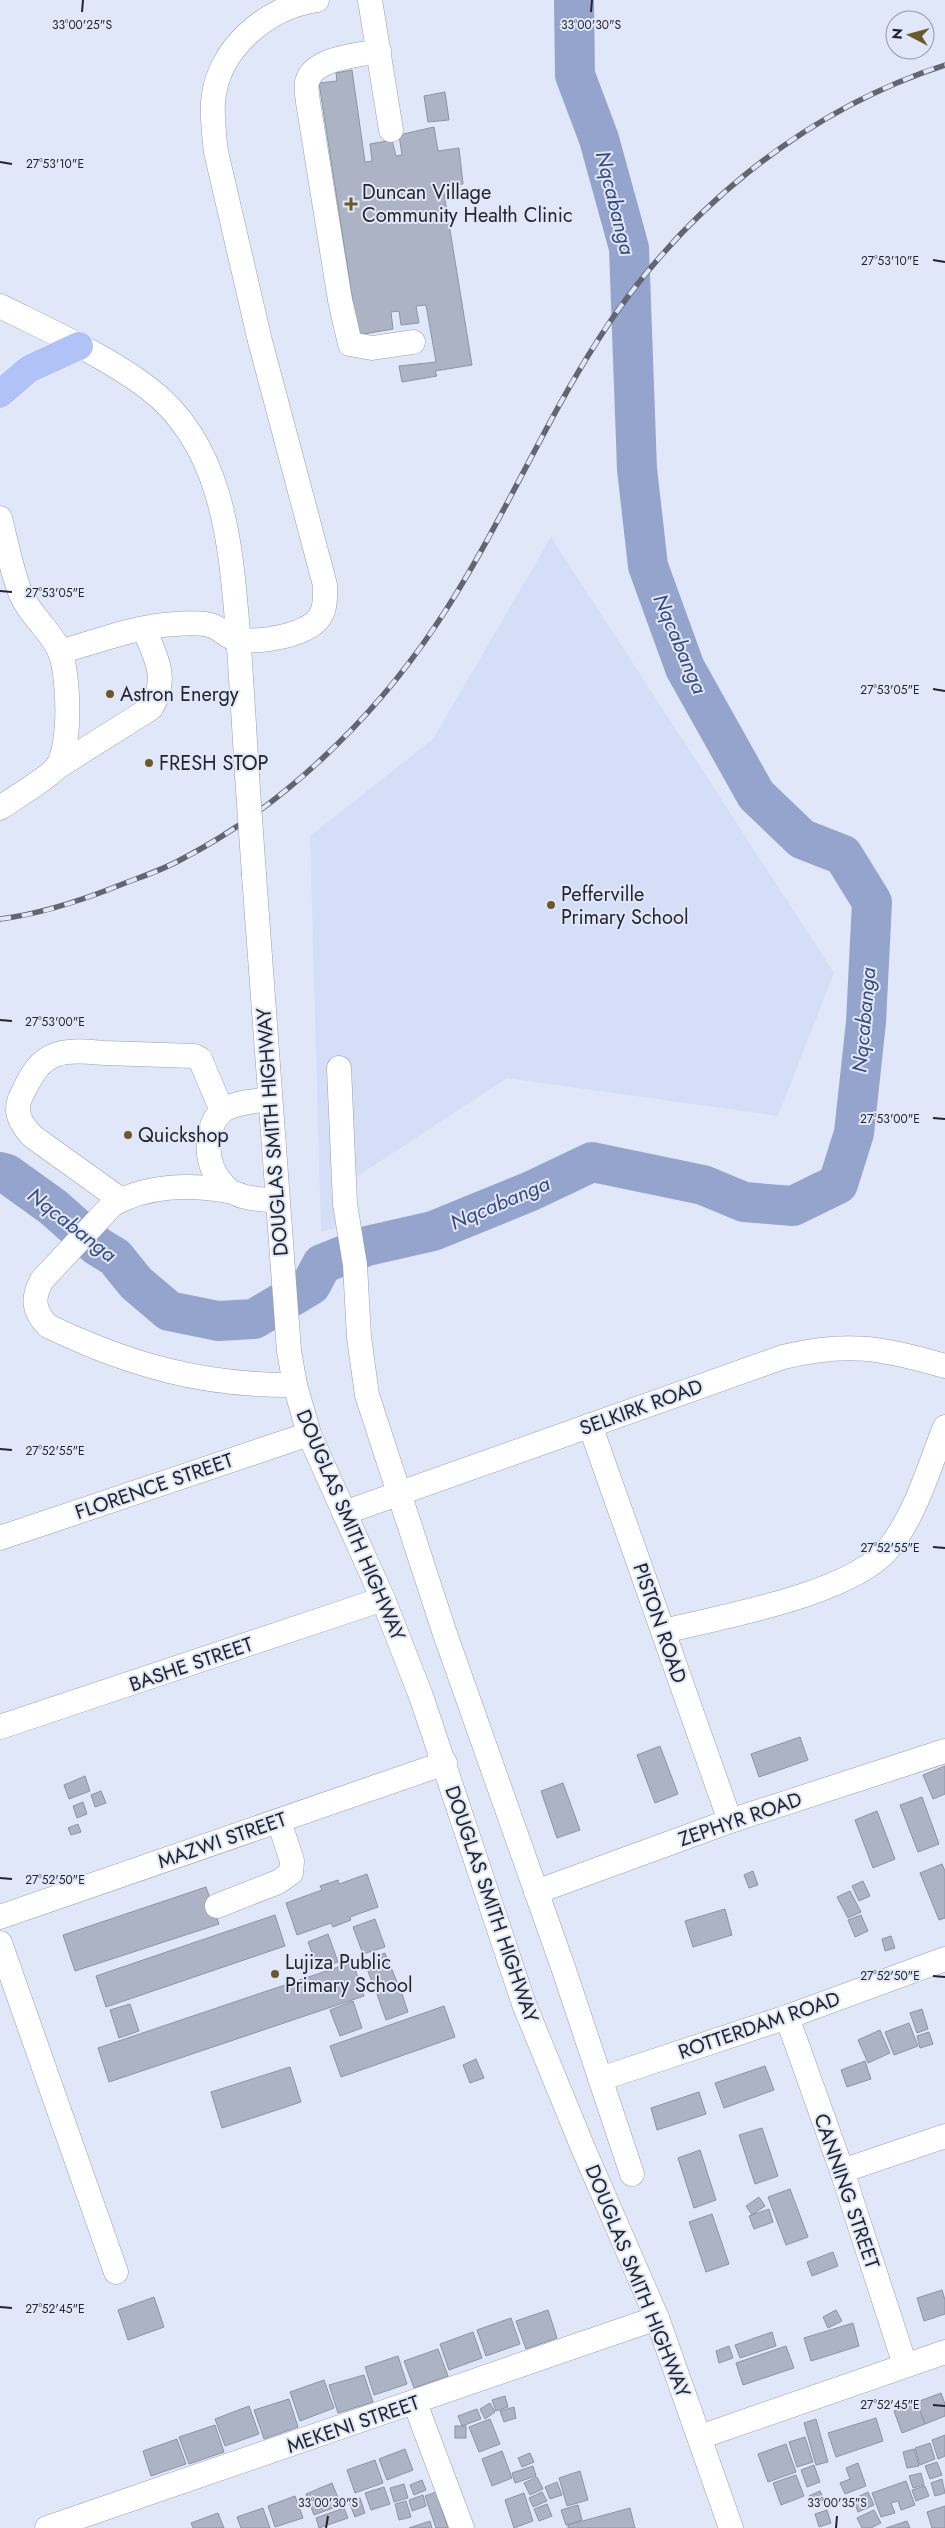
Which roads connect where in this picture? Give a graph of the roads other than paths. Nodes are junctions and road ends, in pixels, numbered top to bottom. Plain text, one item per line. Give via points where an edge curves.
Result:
1 (317, 0) edge
2 (370, 0) edge
3 (379, 51) junction
4 (391, 130) dead end
5 (0, 306) edge
6 (413, 342) dead end
7 (79, 346) junction
8 (0, 394) edge
9 (0, 518) edge
10 (144, 629) junction
11 (238, 640) junction
12 (60, 652) junction
13 (56, 768) junction
14 (0, 808) edge
15 (339, 1068) dead end
16 (270, 1099) junction
17 (222, 1111) junction
18 (229, 1191) junction
19 (277, 1201) junction
20 (117, 1203) junction
21 (945, 1366) edge
22 (295, 1385) junction
23 (590, 1426) junction
24 (945, 1427) edge
25 (309, 1434) junction
26 (398, 1495) junction
27 (344, 1513) junction
28 (0, 1538) edge
29 (382, 1599) junction
30 (663, 1631) junction
31 (0, 1727) edge
32 (945, 1751) edge
33 (444, 1762) junction
34 (279, 1821) junction
35 (730, 1821) junction
36 (536, 1892) junction
37 (217, 1906) dead end
38 (0, 1917) edge
39 (0, 1943) edge
40 (945, 1959) edge
41 (787, 2016) junction
42 (600, 2079) junction
43 (945, 2136) edge
44 (842, 2171) junction
45 (632, 2174) dead end
46 (116, 2272) dead end
47 (657, 2318) junction
48 (945, 2352) edge
49 (905, 2365) junction
50 (415, 2403) junction
51 (700, 2437) junction
52 (48, 2528) edge
53 (462, 2528) edge
54 (731, 2528) edge

1 - 11 street via 287,7 246,35 229,57 213,100 216,152 260,341 325,585 321,615 310,627 297,634
2 - 3 street
3 - 4 street
3 - 6 street via 335,60 312,71 306,83 308,102 350,344 372,348
5 - 7 street, DOUGLAS SMITH HIGHWAY
7 - 8 main road via 30,369
7 - 11 street, DOUGLAS SMITH HIGHWAY via 149,388 172,410 192,437 222,506 230,547
9 - 12 street via 20,592
10 - 11 street via 192,623 212,626
10 - 12 street
10 - 13 street via 161,673 157,698 151,708
11 - 16 street, DOUGLAS SMITH HIGHWAY, bridge
12 - 13 street via 67,731
13 - 14 street
15 - 26 street via 345,1204 355,1265 359,1337 367,1395
16 - 17 street via 230,1106
16 - 19 street, DOUGLAS SMITH HIGHWAY
17 - 18 street via 210,1132 209,1147 215,1174
17 - 20 street via 205,1068 194,1056 79,1052 56,1054 40,1063 18,1100 21,1124
18 - 19 street via 250,1198
18 - 20 street via 160,1189 139,1192
19 - 22 street, DOUGLAS SMITH HIGHWAY via 289,1352
20 - 22 street via 63,1256 36,1291 34,1304 38,1316 48,1326 135,1363 185,1376 246,1385
21 - 23 street, SELKIRK ROAD via 898,1352 865,1347 809,1350
22 - 25 street, DOUGLAS SMITH HIGHWAY
23 - 26 street, SELKIRK ROAD
23 - 30 street, PISTON ROAD
24 - 30 street via 904,1524 889,1548 865,1569 825,1588
25 - 27 street, DOUGLAS SMITH HIGHWAY
25 - 28 street, FLORENCE STREET
26 - 27 street, SELKIRK ROAD
26 - 36 street
27 - 29 street, DOUGLAS SMITH HIGHWAY
29 - 31 street, BASHE STREET
29 - 33 street, DOUGLAS SMITH HIGHWAY
30 - 35 street, PISTON ROAD
32 - 35 street, ZEPHYR ROAD
33 - 34 street, MAZWI STREET
33 - 47 street, DOUGLAS SMITH HIGHWAY via 524,2004
34 - 37 street via 292,1860 291,1873 278,1882
34 - 38 street, MAZWI STREET
35 - 36 street, ZEPHYR ROAD
36 - 42 street
39 - 46 street
40 - 41 street, ROTTERDAM ROAD
41 - 42 street, ROTTERDAM ROAD
41 - 44 street, CANNING STREET
42 - 45 street
43 - 44 street
44 - 49 street, CANNING STREET
47 - 50 street, MEKENI STREET
47 - 51 street, DOUGLAS SMITH HIGHWAY
48 - 49 street
49 - 51 street
50 - 52 street, MEKENI STREET
50 - 53 street
51 - 54 street, DOUGLAS SMITH HIGHWAY

